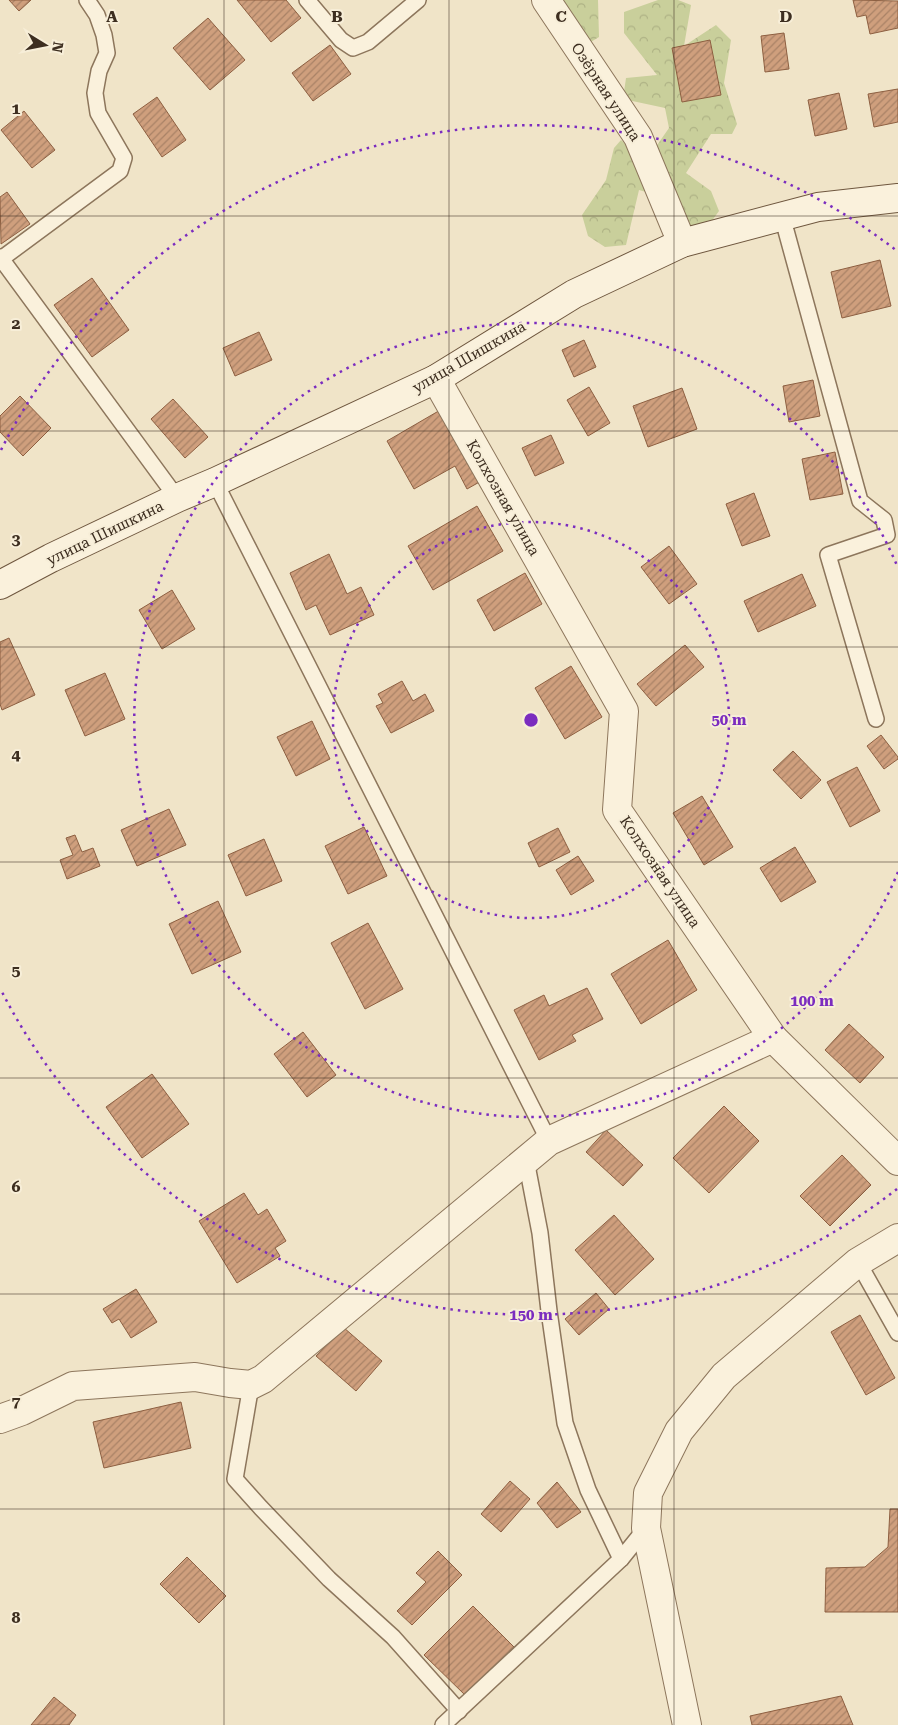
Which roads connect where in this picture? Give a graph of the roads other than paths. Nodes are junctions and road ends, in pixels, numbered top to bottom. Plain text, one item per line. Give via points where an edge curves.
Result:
1 (87, 0) edge
2 (307, 0) edge
3 (418, 0) edge
4 (546, 0) edge
5 (898, 198) edge
6 (782, 216) junction
7 (682, 243) junction
8 (1, 258) edge
9 (436, 379) junction
10 (215, 482) junction
11 (177, 498) junction
12 (0, 585) edge
13 (876, 719) dead end
14 (772, 1038) junction
15 (549, 1141) junction
16 (526, 1160) junction
17 (898, 1161) edge
18 (898, 1238) edge
19 (858, 1262) junction
20 (898, 1333) edge
21 (251, 1385) junction
22 (0, 1419) edge
23 (646, 1528) junction
24 (621, 1559) junction
25 (459, 1711) junction
26 (443, 1725) edge
27 (687, 1725) edge

1 - 8 lane via 97,15 107,53 95,92 98,113 124,158 120,171
2 - 3 lane via 341,40 353,48 368,42
4 - 7 street, Озёрная улица via 638,138
5 - 6 street, улица Шишкина via 818,207
6 - 7 street, улица Шишкина
6 - 13 lane via 860,501 884,520 887,535 828,555
7 - 9 street, улица Шишкина via 574,294
8 - 11 lane
9 - 10 street, улица Шишкина
9 - 14 street, Колхозная улица via 624,711 617,810
10 - 11 street, улица Шишкина
10 - 15 lane
11 - 12 street, улица Шишкина
14 - 15 street
14 - 17 street, Колхозная улица
15 - 16 street
16 - 21 street via 263,1379
16 - 24 lane via 540,1232 565,1423 588,1490
18 - 19 street
19 - 20 lane
19 - 23 street via 724,1376 679,1431 648,1493
21 - 22 street via 196,1377 74,1386
21 - 25 lane via 235,1479 329,1579 393,1637
23 - 24 lane
23 - 27 street
24 - 25 lane
25 - 26 lane

